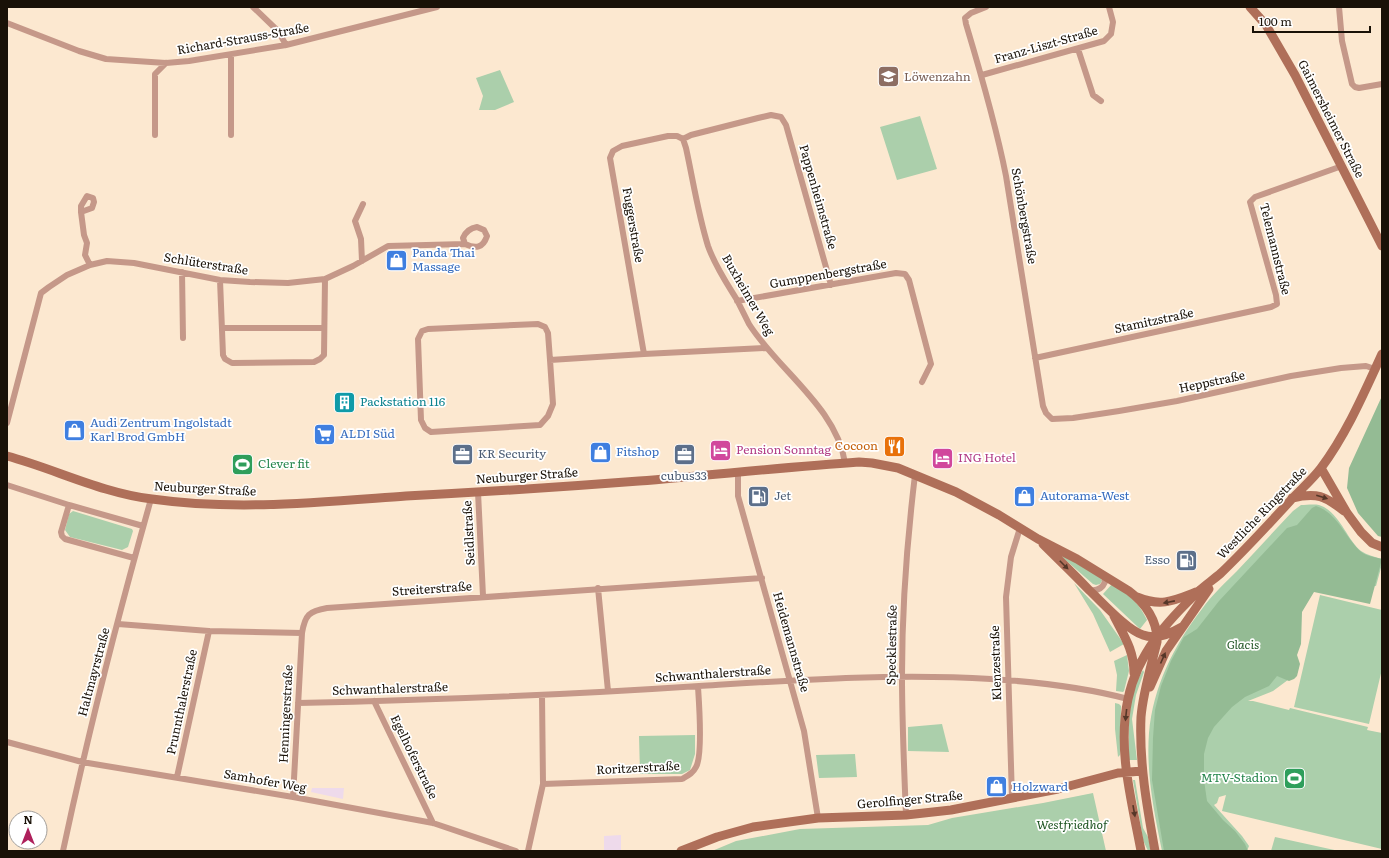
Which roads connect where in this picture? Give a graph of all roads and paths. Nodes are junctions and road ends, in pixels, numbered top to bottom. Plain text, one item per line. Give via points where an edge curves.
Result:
1 (253, 7) edge
2 (437, 7) edge
3 (986, 7) edge
4 (1109, 7) edge
5 (1250, 7) edge
6 (1339, 7) edge
7 (7, 23) edge
8 (286, 45) junction
9 (1078, 49) junction
10 (231, 55) junction
11 (166, 63) junction
12 (982, 75) junction
13 (1382, 84) edge
14 (1102, 101) dead end
15 (781, 117) joint
16 (155, 135) dead end
17 (231, 135) dead end
18 (683, 139) junction
19 (1342, 166) junction
20 (363, 204) dead end
21 (81, 212) dead end
22 (465, 244) dead end
23 (1382, 246) edge
24 (362, 261) junction
25 (90, 265) junction
26 (182, 272) junction
27 (325, 279) junction
28 (220, 280) junction
29 (831, 285) junction
30 (737, 300) junction
31 (1277, 304) joint
32 (222, 328) junction
33 (324, 328) junction
34 (183, 338) dead end
35 (766, 348) junction
36 (644, 354) junction
37 (1382, 354) edge
38 (1036, 358) junction
39 (550, 360) junction
40 (1375, 369) junction
41 (922, 382) dead end
42 (1052, 419) joint
43 (7, 423) edge
44 (7, 456) edge
45 (845, 463) junction
46 (1321, 468) junction
47 (738, 472) junction
48 (915, 475) junction
49 (7, 485) edge
50 (478, 492) junction
51 (1292, 498) junction
52 (151, 499) junction
53 (69, 505) junction
54 (1347, 513) junction
55 (143, 526) junction
56 (1020, 528) junction
57 (1038, 539) junction
58 (1382, 547) edge
59 (134, 558) junction
60 (1220, 574) junction
61 (1104, 576) junction
62 (762, 578) junction
63 (598, 588) junction
64 (1090, 590) junction
65 (1201, 590) junction
66 (483, 596) junction
67 (1136, 596) junction
68 (1113, 613) junction
69 (118, 624) junction
70 (1182, 628) junction
71 (209, 631) junction
72 (302, 633) junction
73 (1157, 636) junction
74 (902, 676) junction
75 (1134, 677) junction
76 (791, 680) junction
77 (1008, 680) junction
78 (698, 686) junction
79 (608, 691) junction
80 (542, 695) junction
81 (1128, 698) junction
82 (374, 701) junction
83 (298, 703) junction
84 (1142, 707) junction
85 (7, 742) edge
86 (82, 762) junction
87 (1142, 771) junction
88 (1127, 772) junction
89 (177, 777) junction
90 (543, 784) junction
91 (293, 797) junction
92 (1012, 799) junction
93 (906, 815) junction
94 (818, 818) junction
95 (433, 823) junction
96 (63, 851) edge
97 (516, 851) edge
98 (528, 851) edge
99 (680, 851) edge
100 (1141, 851) edge
101 (1155, 851) edge

1 - 8 street via 278,31
2 - 8 street, Richard-Strauss-Straße
3 - 12 street, Schönbergstraße via 965,18
4 - 9 street, Franz-Liszt-Straße via 1113,22 1111,34 1104,41
5 - 19 main road, Gaimersheimer Straße via 1266,25 1282,51
6 - 13 street via 1342,41 1352,84 1355,87
7 - 11 street, Richard-Strauss-Straße via 78,51 106,59
8 - 10 street, Richard-Strauss-Straße
9 - 12 street, Franz-Liszt-Straße
9 - 14 street via 1093,95
10 - 11 street, Richard-Strauss-Straße
10 - 17 street
11 - 16 street via 155,74
12 - 38 street, Schönbergstraße via 1006,176
15 - 18 street, Fuggerstraße via 771,115
15 - 29 street, Pappenheimstraße via 786,125
18 - 30 street, Buxheimer Weg via 708,246 719,272
18 - 36 street, Fuggerstraße via 668,136 622,146 614,151 610,158
19 - 23 main road, Gaimersheimer Straße
19 - 31 street, Telemannstraße via 1255,197 1250,202
20 - 24 street via 356,221 361,239
21 - 25 street via 87,243 85,255
22 - 24 street, Schlüterstraße via 388,246
24 - 27 street, Schlüterstraße
25 - 26 street, Schlüterstraße via 107,261
25 - 43 street, Schlüterstraße via 67,276 41,294
26 - 28 street, Schlüterstraße
26 - 34 street
27 - 28 street, Schlüterstraße via 288,283
27 - 33 street
28 - 32 street
29 - 30 street, Gumppenbergstraße
29 - 41 street, Gumppenbergstraße via 896,273 905,274 910,280 931,364
30 - 35 street, Buxheimer Weg via 749,324
31 - 38 street, Stamitzstraße
32 - 33 street
32 - 33 street via 223,355 232,363 314,362 324,355
35 - 36 street
35 - 45 street, Buxheimer Weg via 804,389 831,424
36 - 39 street
37 - 40 main road, Westliche Ringstraße
38 - 42 street, Schönbergstraße via 1043,406
39 - 39 street via 553,404 548,416 540,425 430,432 425,428 421,420 418,339 422,331 538,324 545,327 548,333
40 - 42 street, Heppstraße via 1366,366 1341,368 1177,401 1073,418
40 - 46 main road, Westliche Ringstraße via 1361,401
44 - 52 main road, Neuburger Straße via 123,494
45 - 47 main road, Neuburger Straße
45 - 48 main road, Neuburger Straße via 888,465
46 - 51 main road, Westliche Ringstraße
46 - 54 main road
47 - 50 main road, Neuburger Straße
47 - 62 street, Heidemannstraße via 738,496
48 - 56 main road, Neuburger Straße via 956,492
48 - 74 street, Specklestraße via 904,588
49 - 53 street
50 - 52 main road, Neuburger Straße via 265,504 192,503
50 - 66 street, Seidlstraße
51 -> 54 main road via 1315,495 1325,498
51 - 60 main road, Westliche Ringstraße
52 - 55 street, Haltmayrstraße
53 - 55 street
53 - 59 street via 62,532 65,539
54 - 58 main road via 1372,543
55 - 59 street, Haltmayrstraße
56 - 57 main road, Neuburger Straße
56 - 77 street, Klenzestraße via 1011,557 1006,597
57 - 61 main road, Neuburger Straße via 1062,550
57 -> 64 main road, Neuburger Straße
59 - 69 street, Haltmayrstraße
60 - 65 main road, Westliche Ringstraße
60 - 70 main road, Westliche Ringstraße
61 - 64 street via 1105,582 1102,587
61 - 67 main road, Neuburger Straße
62 - 63 street, Streiterstraße
62 - 76 street, Heidemannstraße
63 - 66 street, Streiterstraße
63 - 79 street
64 - 68 main road, Neuburger Straße
65 -> 67 main road, Neuburger Straße via 1167,603 1152,602
65 - 73 main road, Westliche Ringstraße
66 - 72 street, Streiterstraße via 315,610 307,615
67 - 73 main road, Neuburger Straße via 1150,614
68 - 73 main road, Neuburger Straße via 1136,632
68 - 75 main road, Neuburger Straße via 1130,647
69 - 71 street
69 - 86 street, Haltmayrstraße
70 - 73 main road, Neuburger Straße
84 -> 70 main road, Westliche Ringstraße via 1166,651
71 - 72 street
71 - 89 street, Prunnthalerstraße
72 - 83 street, Henningerstraße
73 - 75 main road, Westliche Ringstraße
73 - 84 main road, Westliche Ringstraße
74 - 76 street, Schwanthalerstraße
74 - 77 street, Schwanthalerstraße
74 - 93 street, Specklestraße
75 - 81 main road, Westliche Ringstraße
76 - 78 street, Schwanthalerstraße
76 - 94 street, Heidemannstraße via 804,731
77 - 81 street, Schwanthalerstraße via 1053,684
77 - 92 street, Klenzestraße
78 - 79 street, Schwanthalerstraße
78 - 90 street, Roritzerstraße via 700,755 692,774 682,778
79 - 80 street, Schwanthalerstraße
80 - 82 street, Schwanthalerstraße
80 - 90 street
81 -> 88 main road, Westliche Ringstraße via 1124,734
82 - 83 street, Schwanthalerstraße
82 - 95 street, Egelhoferstraße
83 - 91 street, Henningerstraße
84 - 87 main road, Westliche Ringstraße
85 - 86 street, Samhofer Weg
86 - 89 street, Samhofer Weg
86 - 96 street, Haltmayrstraße
87 - 88 main road, Gerolfinger Straße
87 - 101 main road, Westliche Ringstraße
88 - 92 main road, Gerolfinger Straße
88 -> 100 main road, Westliche Ringstraße
89 - 91 street, Samhofer Weg
90 - 98 street
91 - 95 street, Samhofer Weg
92 - 93 main road, Gerolfinger Straße
93 - 94 main road, Gerolfinger Straße
94 - 99 main road, Gerolfinger Straße via 753,827
95 - 97 street, Samhofer Weg

